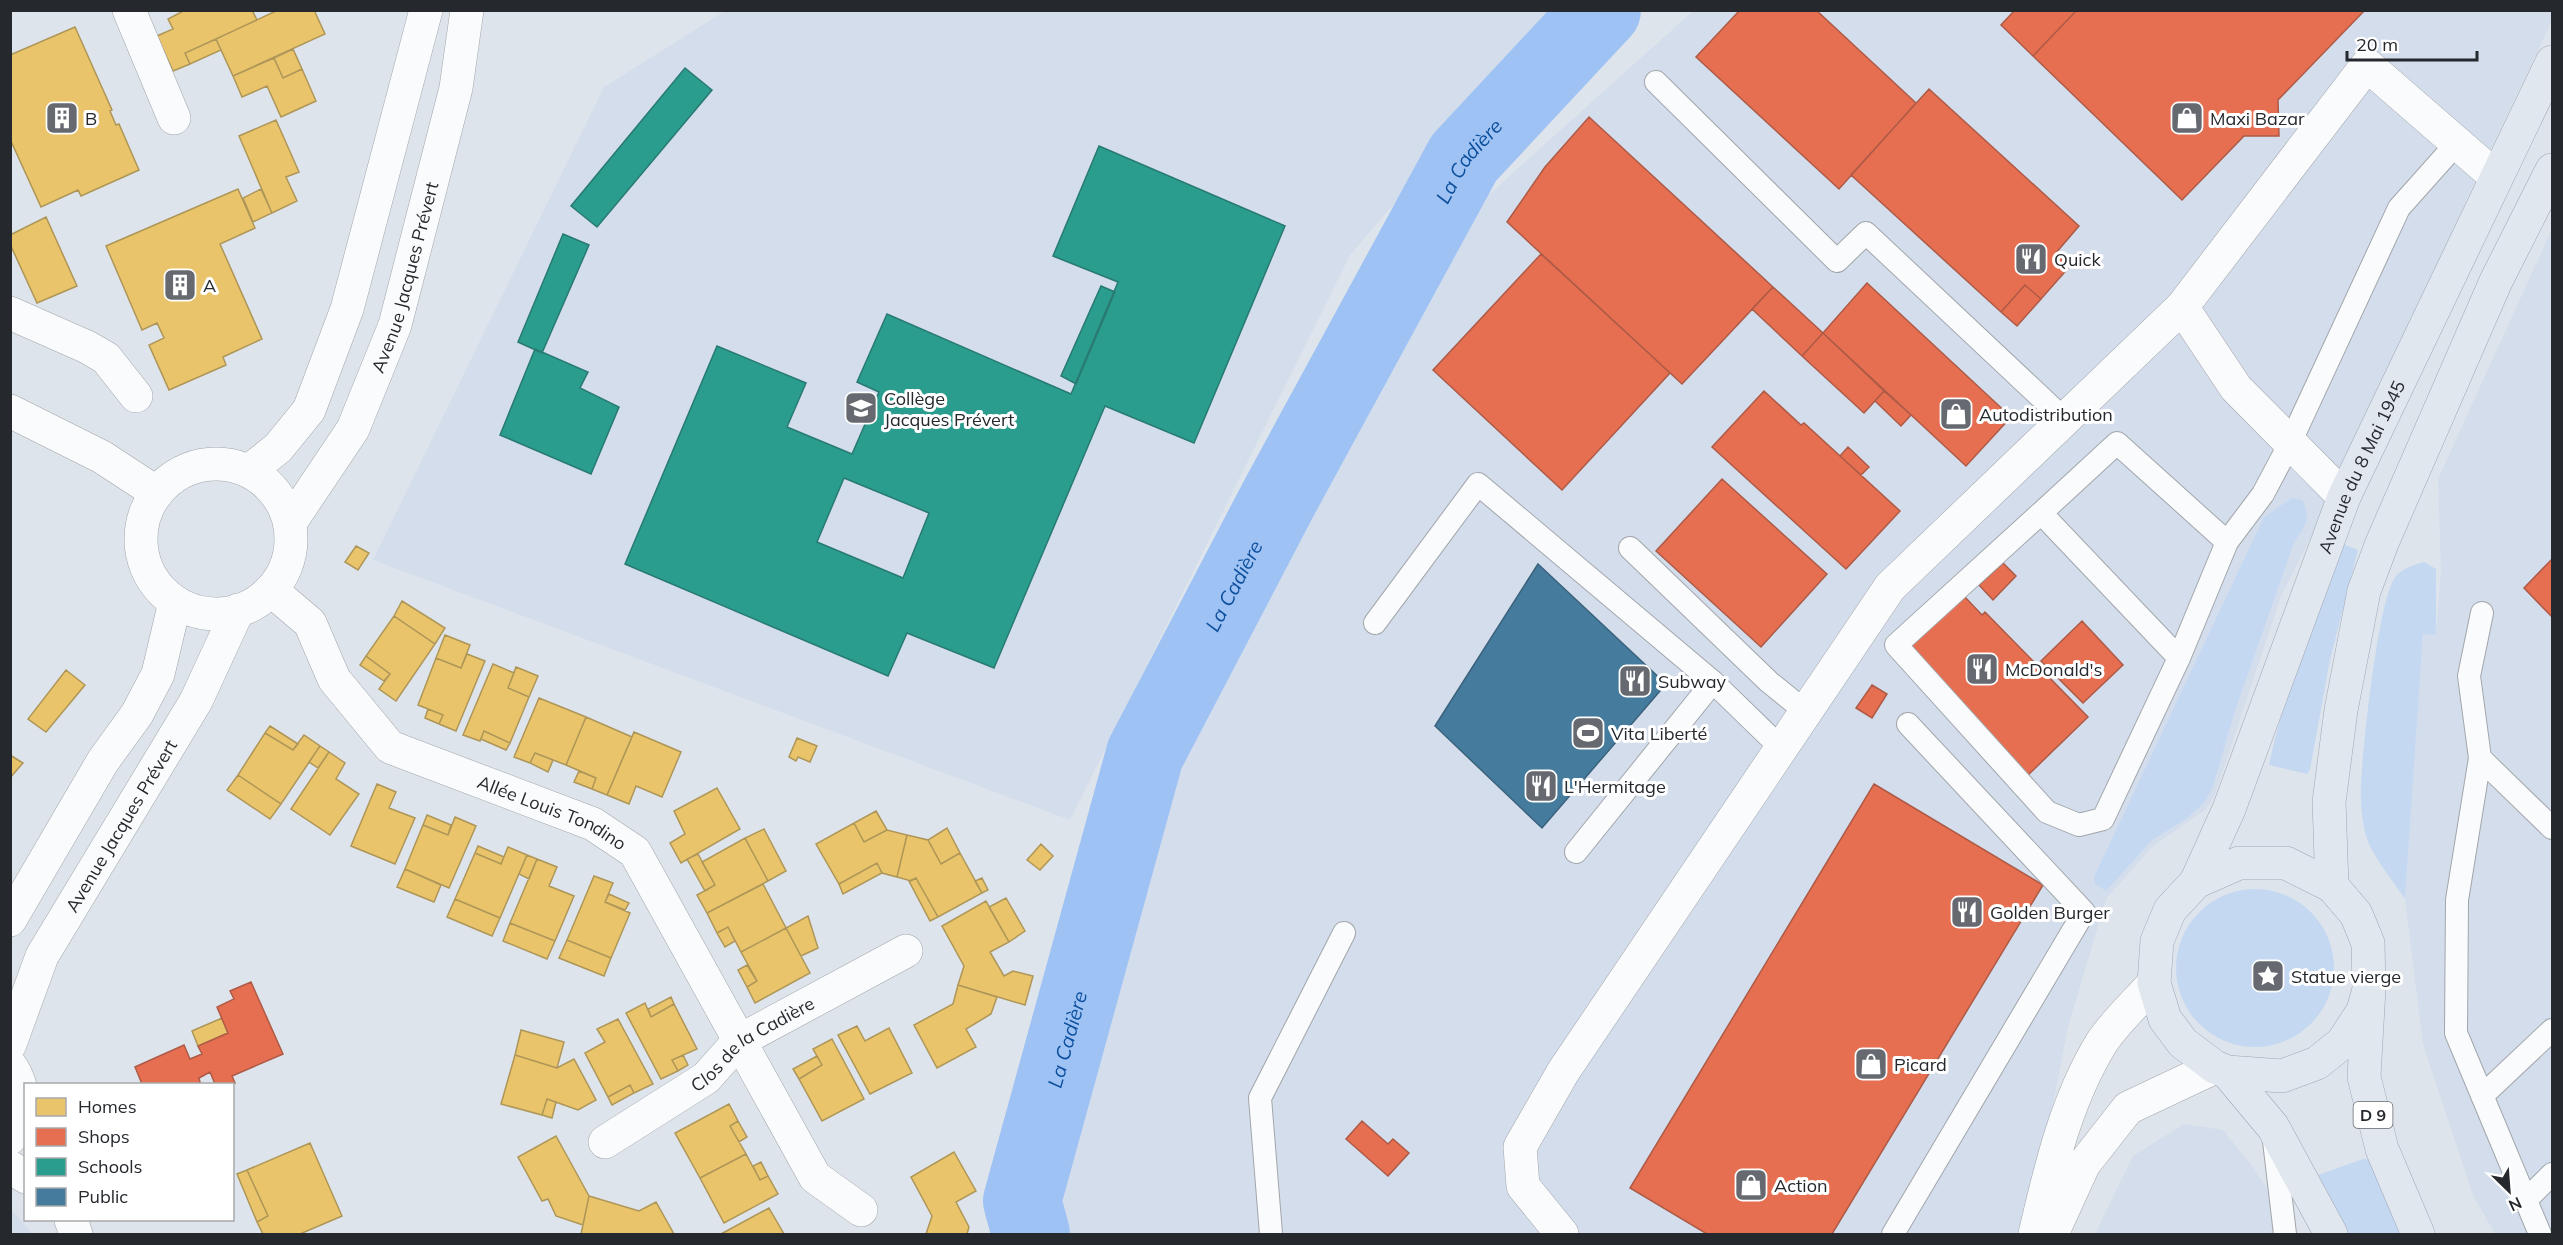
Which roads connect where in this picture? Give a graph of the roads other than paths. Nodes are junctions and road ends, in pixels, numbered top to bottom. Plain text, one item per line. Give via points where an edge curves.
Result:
1 (129, 10) edge
2 (426, 10) edge
3 (467, 10) edge
4 (2553, 62) edge
5 (1656, 81) dead end
6 (174, 118) dead end
7 (2457, 143) junction
8 (2553, 170) edge
9 (2496, 177) junction
10 (2182, 307) junction
11 (10, 313) edge
12 (136, 396) dead end
13 (10, 411) edge
14 (2064, 419) junction
15 (2290, 443) junction
16 (249, 471) junction
17 (157, 493) junction
18 (2344, 497) junction
19 (2041, 513) junction
20 (290, 523) junction
21 (2227, 543) junction
22 (1630, 548) dead end
23 (271, 590) junction
24 (175, 602) junction
25 (238, 610) junction
26 (2482, 614) dead end
27 (1375, 623) dead end
28 (2179, 658) junction
29 (1713, 682) junction
30 (1805, 711) junction
31 (1908, 724) dead end
32 (1781, 748) junction
33 (2480, 758) junction
34 (2553, 828) edge
35 (1576, 852) dead end
36 (2196, 882) junction
37 (2332, 886) junction
38 (10, 920) edge
39 (1344, 933) dead end
40 (906, 951) dead end
41 (2154, 983) junction
42 (2369, 989) junction
43 (2553, 1030) edge
44 (739, 1041) junction
45 (10, 1044) edge
46 (10, 1065) edge
47 (2221, 1069) junction
48 (2482, 1096) junction
49 (20, 1121) edge
50 (2272, 1127) junction
51 (605, 1142) dead end
52 (10, 1167) edge
53 (2553, 1174) edge
54 (24, 1176) edge
55 (2524, 1201) junction
56 (861, 1210) dead end
57 (1271, 1234) edge
58 (1562, 1234) edge
59 (1893, 1234) edge
60 (2035, 1234) edge
61 (2052, 1234) edge
62 (2285, 1234) edge
63 (2331, 1234) edge
64 (2418, 1234) edge
65 (2540, 1234) edge

1 - 6 street
2 - 16 street via 347,309 309,411 278,448
3 - 20 street, Avenue Jacques Prévert via 456,88 396,325 353,429
4 - 9 main road, Avenue du 8 Mai 1945
5 - 14 lane via 1837,261 1866,233
7 - 9 street
7 - 10 street via 2367,65
7 - 15 lane via 2399,208
8 - 37 main road via 2496,280 2364,591 2341,710 2329,802
9 - 18 main road, Avenue du 8 Mai 1945
10 - 14 street
10 - 15 street via 2236,388
11 - 12 street via 106,358
13 - 17 street via 102,457
14 - 30 street via 1890,587
15 - 18 street
15 - 21 lane via 2263,494
16 - 17 street via 225,464 199,466 176,476
16 - 20 street via 270,487
17 - 24 street via 145,514 140,539 145,563 157,585
18 - 36 main road, Avenue du 8 Mai 1945 via 2229,809
19 - 21 lane via 2117,443
19 - 28 lane
19 - 28 lane via 1896,645 2047,812 2079,825 2103,819
20 - 23 street via 291,545 285,569
21 - 28 lane
22 - 30 lane via 1769,682
23 - 25 street
23 - 44 street, Allée Louis Tondino via 310,623 334,680 390,747 592,824 635,852
24 - 25 street via 198,612 220,614
24 - 38 street via 158,674
25 - 45 street, Avenue Jacques Prévert via 196,701 42,956
26 - 33 lane via 2469,676
27 - 29 lane via 1478,483
29 - 32 lane
29 - 35 lane
30 - 32 street
31 - 59 lane via 2084,912
32 - 58 street via 1563,1072 1520,1147 1523,1186
33 - 34 lane
33 - 48 lane via 2457,900 2456,1033
36 - 37 main road via 2239,863 2286,863
36 - 41 main road via 2170,910 2157,941
37 - 42 main road via 2356,914 2368,943
39 - 57 lane via 1260,1098
40 - 44 street, Clos de la Cadière
41 - 47 main road via 2166,1019 2182,1043
41 - 60 street via 2103,1041 2077,1091 2048,1177
42 - 47 main road via 2362,1011 2342,1043 2317,1063 2282,1076
42 - 64 main road, D 9 via 2364,1077 2382,1149
43 - 48 lane
44 - 51 street, Clos de la Cadière via 706,1078
44 - 56 street, Allée Louis Tondino via 815,1177
46 - 49 street via 22,1091
47 - 50 main road
47 - 61 street via 2128,1108 2084,1164
48 - 55 lane
50 - 62 lane
50 - 63 main road
52 - 54 street
53 - 55 lane
55 - 65 lane

